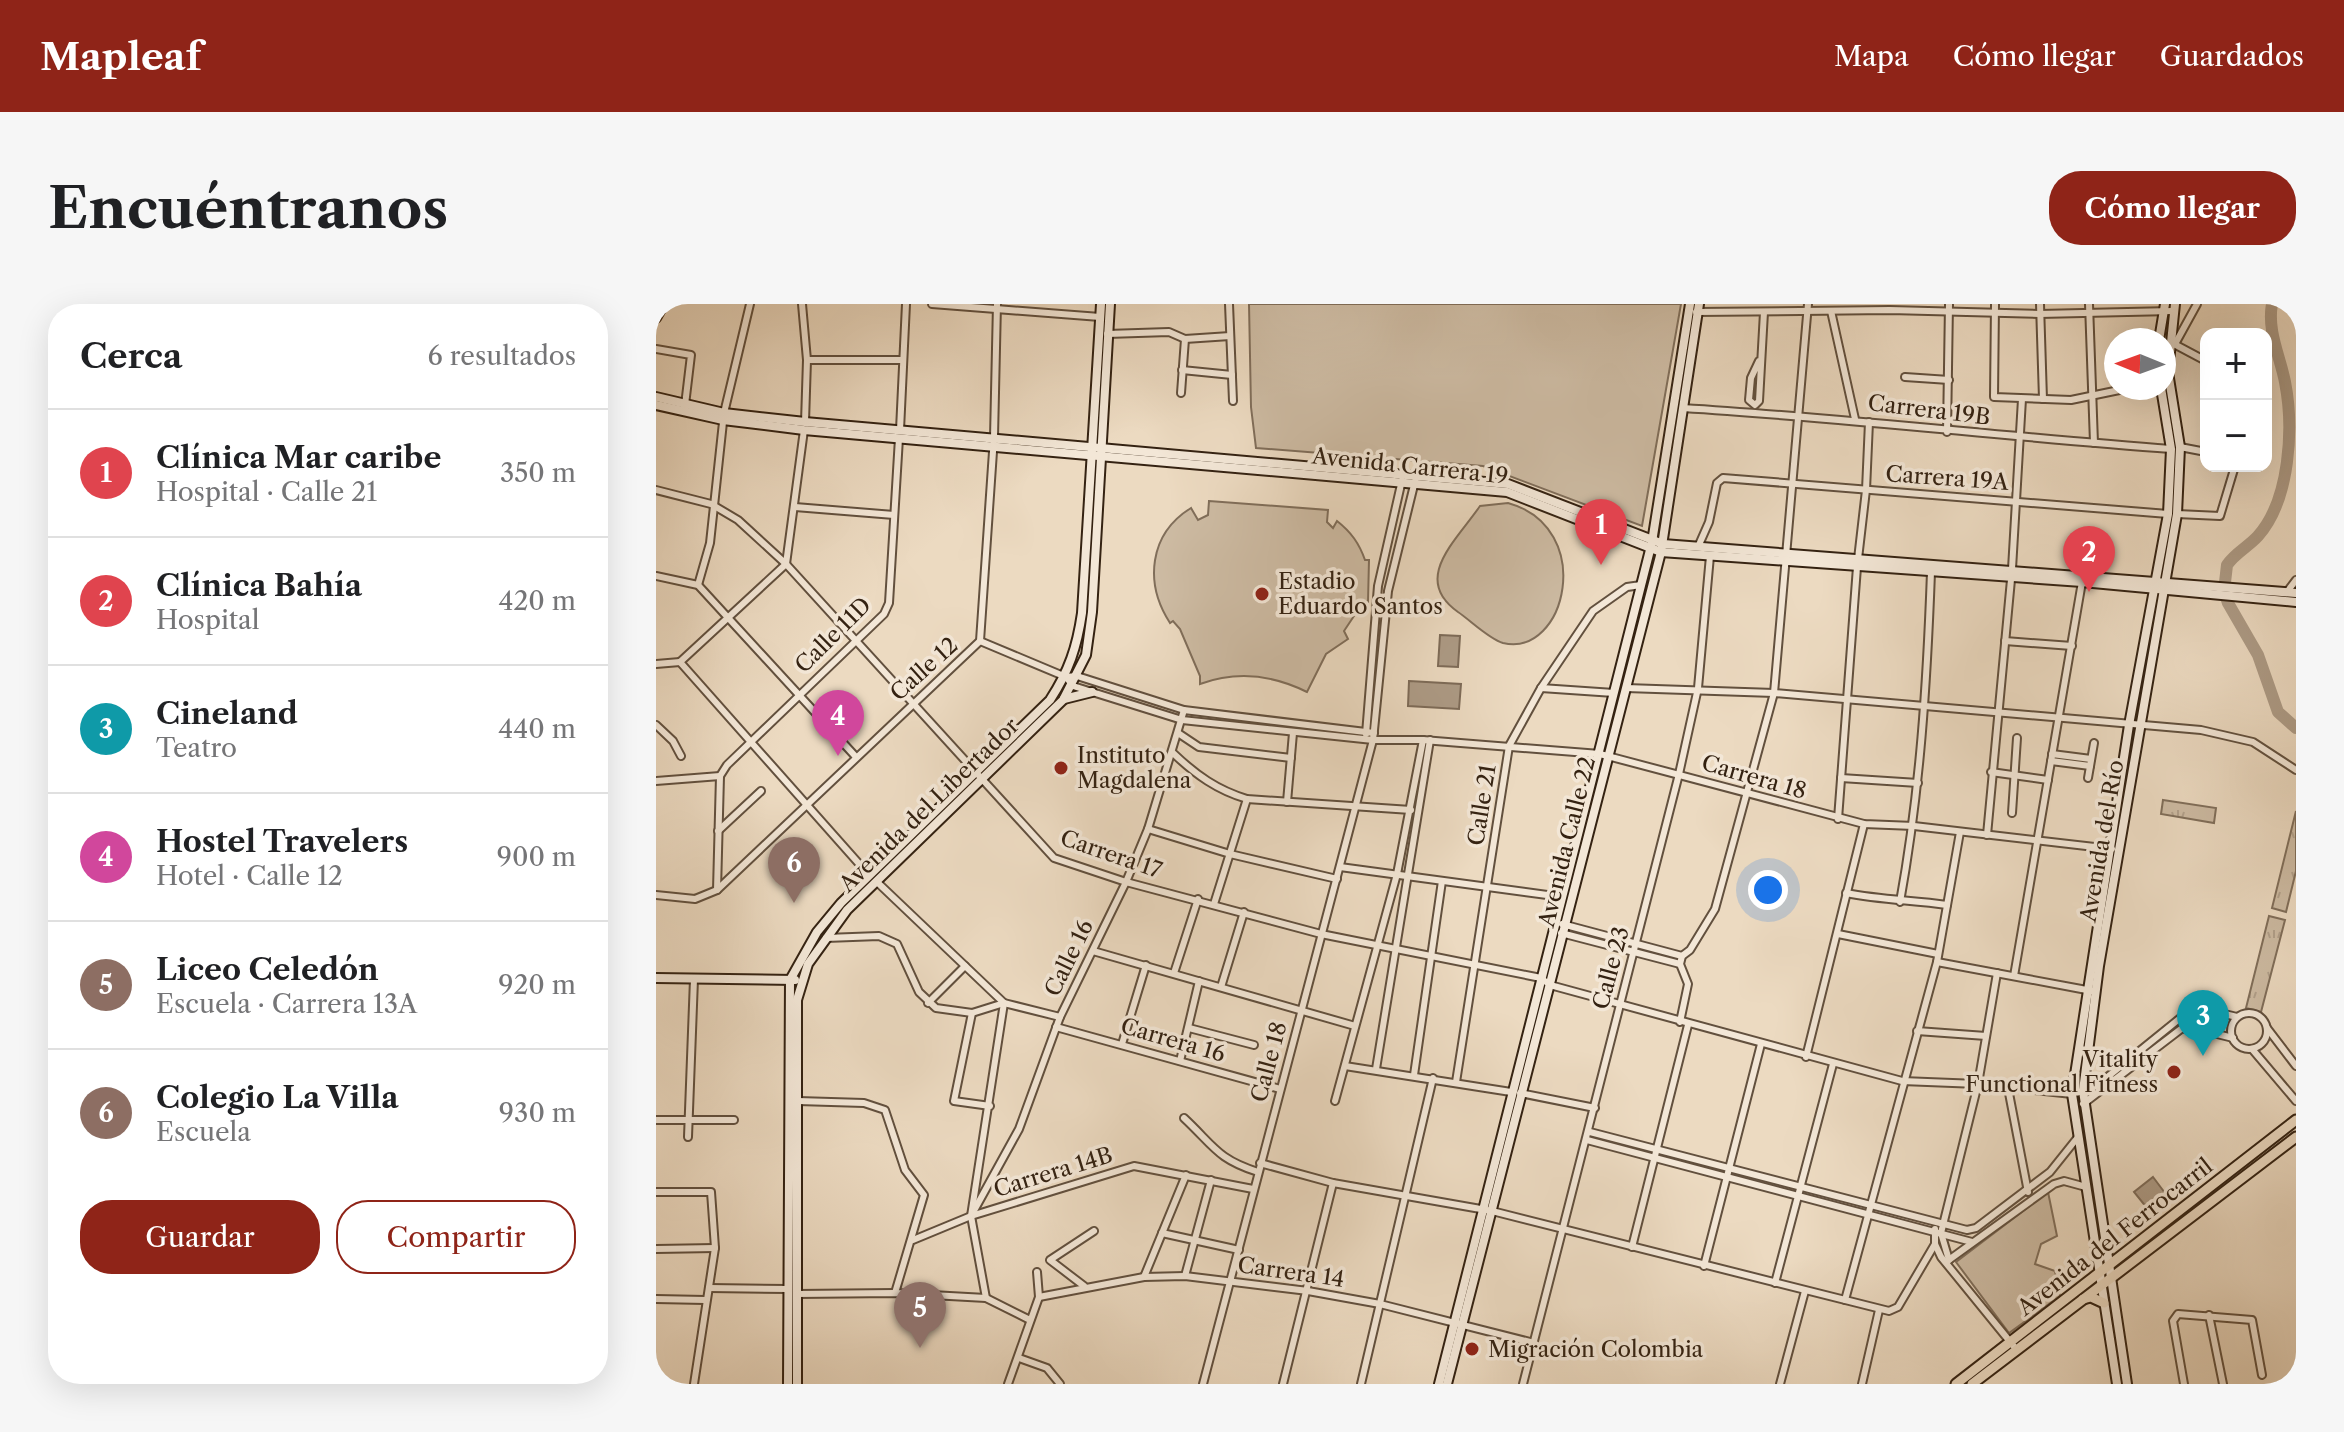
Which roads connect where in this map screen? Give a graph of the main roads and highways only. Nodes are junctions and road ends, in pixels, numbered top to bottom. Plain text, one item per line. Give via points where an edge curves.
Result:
1 (664, 304) edge
2 (1101, 304) edge
3 (1110, 304) edge
4 (2174, 307) edge
5 (1694, 308) edge
6 (2163, 308) edge
7 (656, 318) edge
8 (2160, 328) edge
9 (656, 397) edge
10 (2164, 400) edge
11 (656, 405) edge
12 (723, 417) junction
13 (2176, 448) junction
14 (1095, 450) junction
15 (1651, 546) junction
16 (1662, 548) junction
17 (1786, 558) junction
18 (1857, 563) junction
19 (2011, 573) junction
20 (2159, 585) junction
21 (2292, 592) edge
22 (2266, 594) junction
23 (2296, 602) edge
24 (1092, 692) road end
25 (1063, 700) junction
26 (1604, 755) junction
27 (2114, 849) junction
28 (1559, 928) junction
29 (656, 978) edge
30 (790, 980) junction
31 (801, 980) junction
32 (2091, 991) junction
33 (1515, 1093) junction
34 (2296, 1120) edge
35 (2296, 1137) edge
36 (2105, 1271) junction
37 (2101, 1283) junction
38 (2080, 1299) junction
39 (2104, 1303) junction
40 (1458, 1322) junction
41 (2013, 1345) junction
42 (788, 1384) edge
43 (797, 1384) edge
44 (1439, 1384) edge
45 (1447, 1384) edge
46 (1956, 1384) edge
47 (1972, 1384) edge
48 (2117, 1384) edge
49 (2127, 1384) edge

1 - 7 main road
2 - 14 main road, Avenida del Libertador
3 - 14 main road, Avenida del Libertador
4 - 13 main road, Avenida del Río via 2168,372
5 - 15 main road, Avenida Calle 22
5 - 16 main road, Avenida Calle 22
6 - 8 main road
9 - 12 main road, Avenida Carrera 19
10 - 13 main road, Avenida del Río
11 - 12 main road, Avenida Carrera 19
12 - 14 main road, Avenida Carrera 19
13 - 20 main road, Avenida del Río via 2172,514
14 - 15 main road, Avenida Carrera 19 via 1403,477 1507,492
14 - 25 main road, Avenida del Libertador via 1092,612 1086,655
14 - 30 main road, Avenida del Libertador via 1082,613 1066,677 1050,700 817,932
15 - 16 main road, Avenida Carrera 19
15 - 26 main road, Avenida Calle 22
16 - 17 main road, Avenida Carrera 19 via 1710,556
16 - 17 main road, Avenida Carrera 19
16 - 26 main road, Avenida Calle 22
17 - 18 main road, Avenida Carrera 19
18 - 19 main road, Avenida Carrera 19
18 - 19 main road, Avenida Carrera 19 via 1931,572
19 - 20 main road, Avenida Carrera 19
19 - 20 main road, Avenida Carrera 19
20 - 22 main road, Avenida Carrera 19
20 - 27 main road, Avenida del Río via 2140,725
20 - 27 main road, Avenida del Río via 2129,725
21 - 22 main road, Avenida Carrera 19
22 - 23 main road, Avenida Carrera 19
24 - 25 main road
25 - 31 main road, Avenida del Libertador via 824,938
26 - 28 main road, Avenida Calle 22
26 - 28 main road, Avenida Calle 22 via 1562,897
27 - 32 main road, Avenida del Río
28 - 33 main road, Avenida Calle 22 via 1541,978
28 - 33 main road, Avenida Calle 22 via 1550,985
29 - 30 main road
30 - 31 main road
30 - 42 main road, Avenida del Libertador
31 - 43 main road, Avenida del Libertador
32 - 36 main road, Avenida del Río via 2083,1104
32 - 36 main road, Avenida del Río via 2072,1094
33 - 40 main road, Avenida Calle 22
34 - 36 main road, Avenida del Ferrocarril
35 - 36 main road, Avenida del Ferrocarril
36 - 37 main road, Avenida del Ferrocarril
36 - 41 main road, Avenida del Ferrocarril
36 - 49 main road, Avenida del Río
37 - 38 main road, Avenida del Ferrocarril
37 - 39 main road
38 - 39 main road
38 - 41 main road, Avenida del Ferrocarril
39 - 48 main road
40 - 44 main road, Avenida Calle 22
40 - 45 main road, Avenida Calle 22
41 - 46 main road, Avenida del Ferrocarril
41 - 47 main road, Avenida del Ferrocarril

